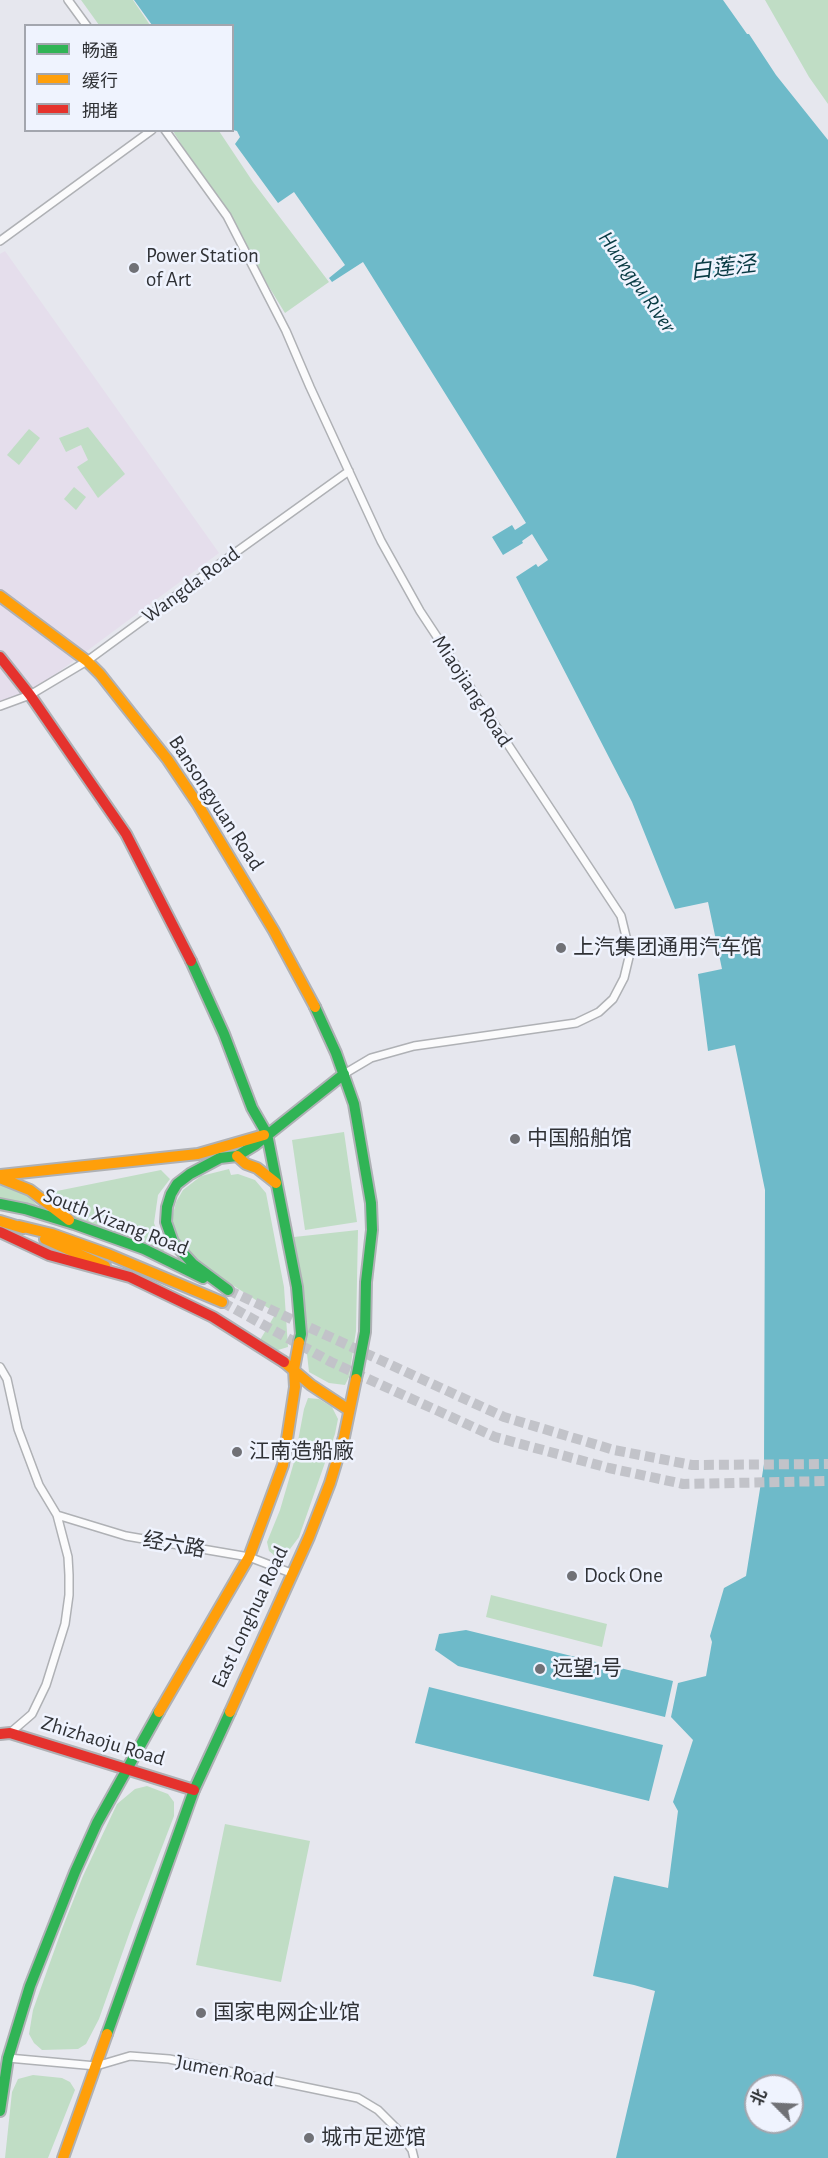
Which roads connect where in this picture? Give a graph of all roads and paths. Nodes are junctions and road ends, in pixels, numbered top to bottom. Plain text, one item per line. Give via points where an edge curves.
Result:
1 (68, 0) edge
2 (86, 24) edge
3 (149, 132) edge
4 (166, 132) edge
5 (0, 241) edge
6 (349, 471) junction
7 (0, 596) edge
8 (0, 657) edge
9 (87, 661) junction
10 (30, 695) junction
11 (0, 706) edge
12 (344, 1074) junction
13 (267, 1134) junction
14 (237, 1156) junction
15 (0, 1176) edge
16 (276, 1183) junction
17 (0, 1204) edge
18 (0, 1221) edge
19 (74, 1224) junction
20 (19, 1226) junction
21 (0, 1233) edge
22 (130, 1277) junction
23 (222, 1302) tunnel mouth
24 (0, 1367) edge
25 (294, 1369) junction
26 (350, 1410) junction
27 (57, 1515) junction
28 (249, 1557) junction
29 (291, 1573) junction
30 (5, 1734) edge
31 (127, 1768) junction
32 (194, 1790) junction
33 (8, 2058) junction
34 (96, 2066) junction
35 (0, 2111) edge
36 (63, 2158) edge
37 (414, 2158) edge

1 - 2 street
3 - 5 street
4 - 6 street, Miaojiang Road via 227,216 286,331
6 - 9 street, Wangda Road
6 - 12 street, Miaojiang Road via 381,541 420,611 621,916 630,952 614,999 576,1023 414,1046 371,1058
7 - 9 main road, Bansongyuan Road
8 - 10 main road
9 - 10 street, Wangda Road
9 - 12 main road, Bansongyuan Road via 122,700 197,803 308,993
10 - 11 street, Wangda Road
10 - 13 main road via 126,834 187,952 252,1108
12 - 13 main road, South Xizang Road
12 - 26 main road, East Longhua Road via 354,1104 372,1230 365,1332
13 - 14 main road, South Xizang Road
13 - 15 main road, South Xizang Road via 198,1154
13 - 16 main road, East Longhua Road
14 - 16 main road
14 - 19 main road, South Xizang Road via 220,1158 190,1174 177,1184 167,1207 166,1222 173,1242 192,1264 228,1290 144,1249
15 - 19 main road via 30,1190
16 - 25 main road, East Longhua Road via 297,1287 300,1334
17 - 19 main road, South Xizang Road
18 - 20 main road, South Xizang Road
20 - 22 main road, South Xizang Road
20 - 23 main road via 108,1254
21 - 22 main road, South Xizang Road via 49,1255
22 - 25 main road, South Xizang Road via 213,1317
24 - 27 street via 39,1485
25 - 26 main road, South Xizang Road
25 - 28 main road, East Longhua Road via 296,1388 283,1466
26 - 29 main road, East Longhua Road via 330,1483
27 - 28 street, 经六路 via 126,1536
27 - 30 street via 68,1557 69,1595 64,1624 46,1685 32,1714
28 - 29 street, 经六路
28 - 31 main road, East Longhua Road
29 - 32 main road, East Longhua Road
30 - 31 main road, Zhizhaoju Road
31 - 32 main road, Zhizhaoju Road
31 - 33 main road, East Longhua Road via 75,1872 30,1986
32 - 34 main road, East Longhua Road
33 - 34 street, Jumen Road
33 - 35 main road, East Longhua Road
34 - 36 main road, East Longhua Road
34 - 37 street, Jumen Road via 130,2056 169,2059 358,2098 378,2110 397,2129

